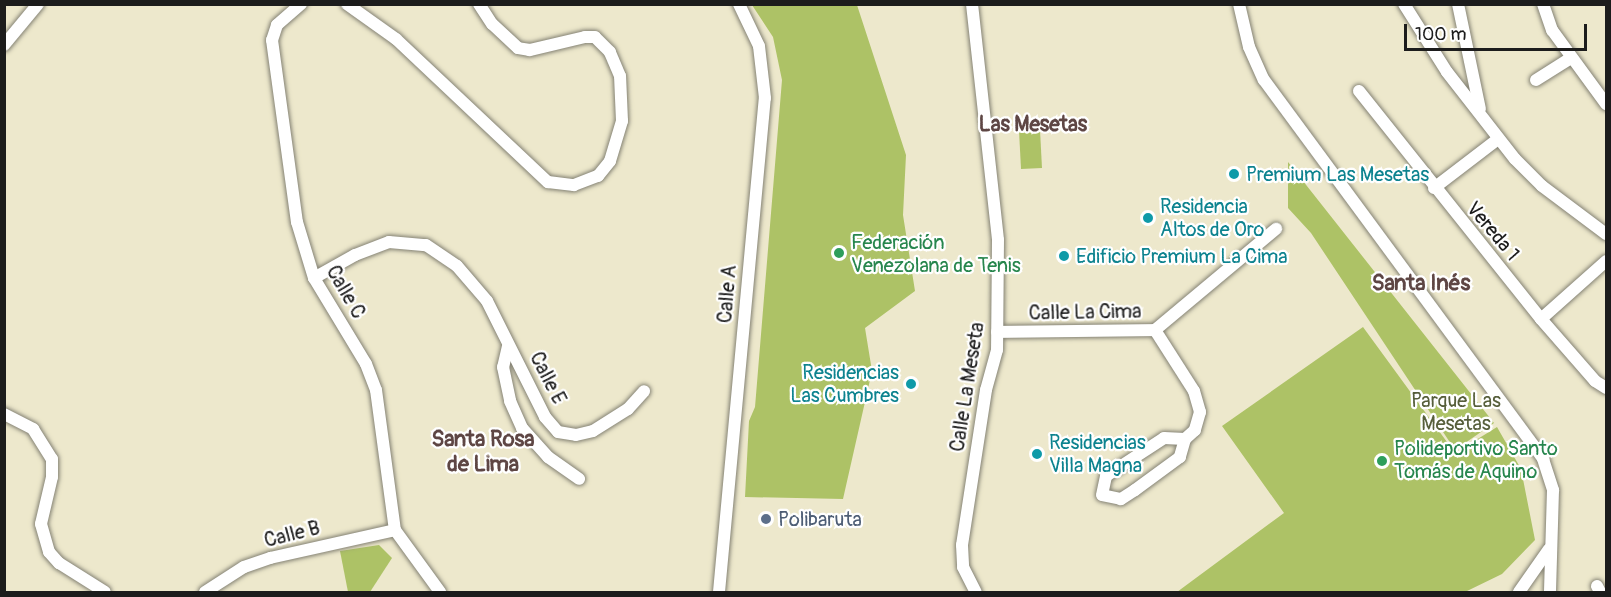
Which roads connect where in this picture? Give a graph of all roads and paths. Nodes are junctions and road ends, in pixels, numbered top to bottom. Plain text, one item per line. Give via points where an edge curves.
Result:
1 (38, 4) edge
2 (302, 4) edge
3 (347, 4) edge
4 (479, 4) edge
5 (739, 4) edge
6 (972, 4) edge
7 (1239, 4) edge
8 (1404, 4) edge
9 (1458, 4) edge
10 (1543, 4) edge
11 (4, 45) edge
12 (1571, 58) junction
13 (1536, 80) dead end
14 (1359, 91) dead end
15 (1606, 105) edge
16 (1481, 113) junction
17 (1498, 138) junction
18 (1434, 189) junction
19 (1276, 229) dead end
20 (1606, 234) edge
21 (1606, 261) edge
22 (314, 278) junction
23 (1541, 319) junction
24 (1155, 330) junction
25 (998, 332) junction
26 (508, 346) junction
27 (1606, 388) edge
28 (644, 391) dead end
29 (4, 414) edge
30 (1185, 439) junction
31 (579, 479) dead end
32 (395, 530) junction
33 (1549, 548) junction
34 (1547, 591) edge
35 (105, 592) edge
36 (205, 592) edge
37 (440, 592) edge
38 (719, 592) edge
39 (976, 592) edge
40 (1519, 592) edge

1 - 11 street
2 - 22 street, Calle C via 277,25 272,57 297,222
3 - 4 street via 396,39 548,182 573,185 598,176 610,160 622,121 620,76 610,52 595,37 530,50 518,48 492,24
5 - 38 street, Calle A via 759,46 765,98
6 - 25 street, Calle La Meseta via 998,240
7 - 33 street via 1249,47 1264,80 1543,459 1553,490
8 - 16 street via 1447,72
9 - 16 street
10 - 12 street via 1552,30
12 - 13 street
12 - 15 street
14 - 18 street, Vereda 1
16 - 17 street
17 - 18 street
17 - 20 street via 1542,186
18 - 23 street, Vereda 1
19 - 24 street
21 - 23 street
22 - 26 street, Calle E via 389,242 426,245 473,283 487,301
22 - 32 street, Calle C via 366,364 376,390
23 - 27 street, Vereda 1 via 1595,381
24 - 25 street, Calle La Cima
24 - 30 street, Calle La Cima via 1194,391 1200,412 1195,430
25 - 39 street, Calle La Meseta via 962,545 963,567
26 - 28 street, Calle E via 521,364 545,417 558,432 576,435 593,431 628,409
26 - 31 street, Calle E via 503,368 515,414 548,457
29 - 35 street via 33,429 52,459 52,477 41,524 49,552 59,563
30 - 30 street, Calle La Cima via 1164,438 1106,476 1102,495 1121,498 1135,490 1180,457
32 - 36 street, Calle B via 270,558 244,567
32 - 37 street, Calle C
33 - 34 street
33 - 40 street

